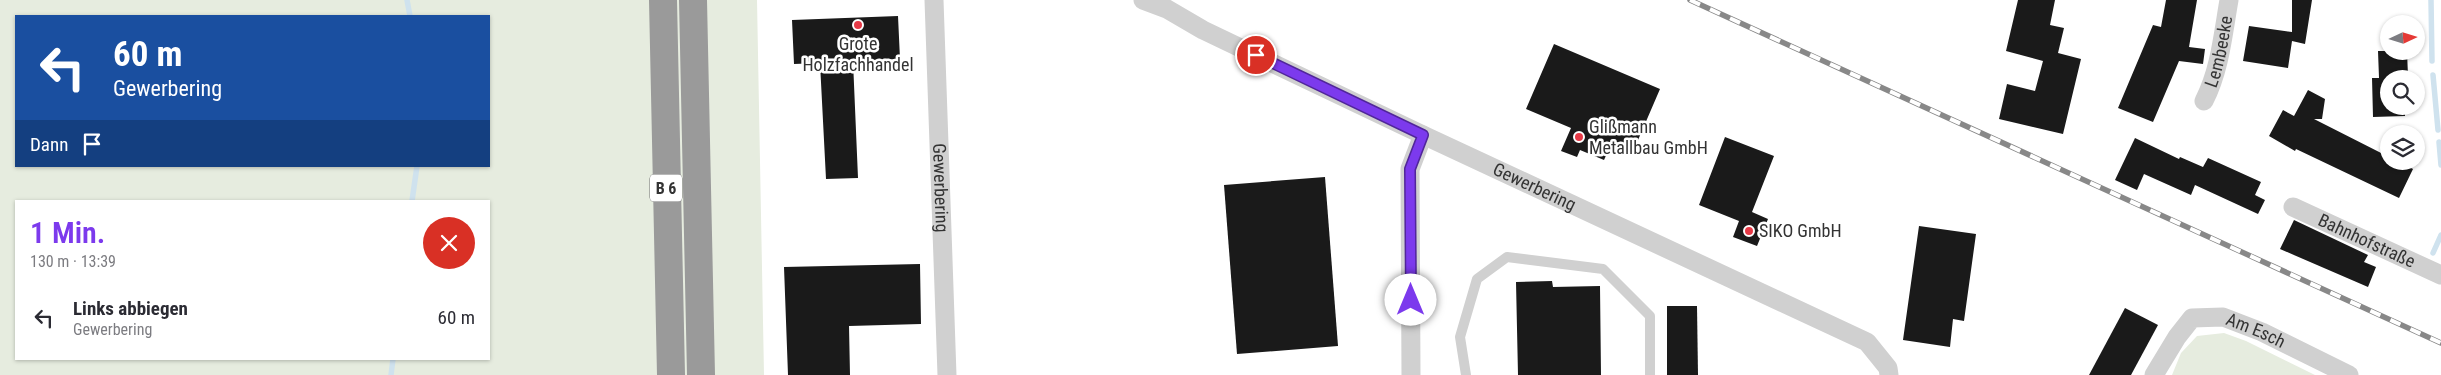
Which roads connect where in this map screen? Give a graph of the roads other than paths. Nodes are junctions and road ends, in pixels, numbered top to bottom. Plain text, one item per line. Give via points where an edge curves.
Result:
1 (663, 0) edge
2 (693, 0) edge
3 (934, 0) edge
4 (1143, 0) edge
5 (2229, 0) edge
6 (1169, 4) edge
7 (2204, 101) dead end
8 (1423, 135) junction
9 (2293, 207) dead end
10 (2441, 275) edge
11 (671, 375) edge
12 (701, 375) edge
13 (946, 375) edge
14 (1411, 375) edge
15 (1466, 375) edge
16 (1650, 375) edge
17 (1889, 375) edge
18 (2154, 375) edge
19 (2349, 375) edge

1 - 11 highway, B 6
2 - 12 highway, B 6
3 - 13 street, Gewerbering
4 - 6 street, Gewerbering
5 - 7 street, Lembeeke via 2217,68
6 - 8 street, Gewerbering via 1203,30
8 - 14 street via 1410,169
8 - 17 street, Gewerbering via 1868,342 1888,368
9 - 10 street, Bahnhofstraße
15 - 16 lane via 1460,337 1477,278 1507,257 1603,268 1650,316
18 - 19 street, Am Esch via 2192,318 2223,317 2262,332

